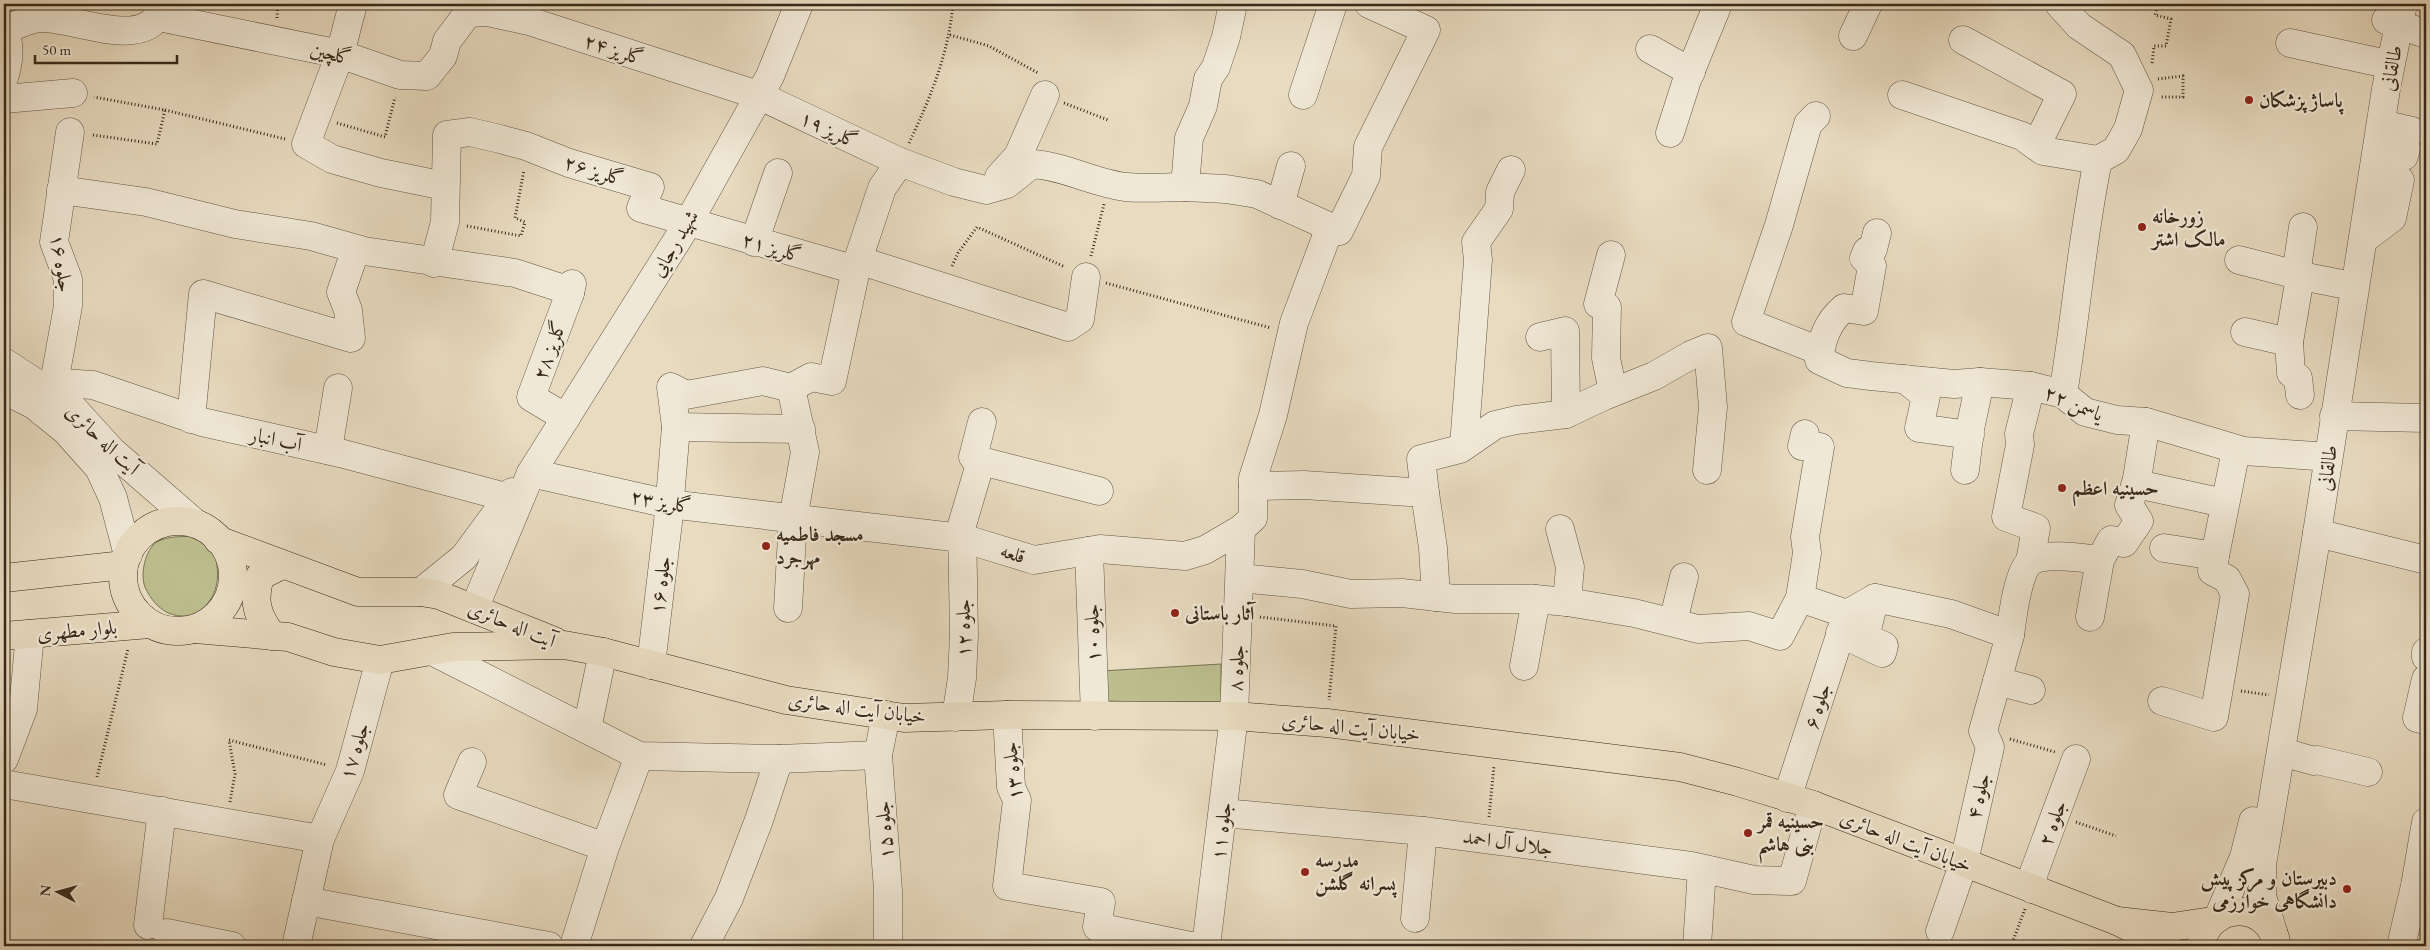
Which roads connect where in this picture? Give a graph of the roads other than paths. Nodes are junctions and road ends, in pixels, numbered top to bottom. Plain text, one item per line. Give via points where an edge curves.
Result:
1 (353, 4) edge
2 (799, 4) edge
3 (1233, 4) edge
4 (1333, 4) edge
5 (1369, 4) edge
6 (1868, 4) edge
7 (2059, 4) edge
8 (1712, 5) edge
9 (161, 10) edge
10 (2392, 10) edge
11 (520, 11) edge
12 (468, 13) joint
13 (4, 30) edge
14 (2426, 34) edge
15 (1853, 36) dead end
16 (1963, 40) dead end
17 (2290, 43) dead end
18 (1650, 49) dead end
19 (340, 54) junction
20 (2378, 62) junction
21 (1691, 72) junction
22 (4, 78) edge
23 (73, 93) road end
24 (758, 95) junction
25 (1045, 95) dead end
26 (1303, 95) dead end
27 (1902, 95) dead end
28 (4, 99) edge
29 (1816, 116) dead end
30 (70, 132) road end
31 (1670, 133) dead end
32 (2036, 146) junction
33 (2098, 160) junction
34 (900, 162) junction
35 (1291, 166) dead end
36 (1511, 170) dead end
37 (778, 173) dead end
38 (445, 186) junction
39 (1184, 187) junction
40 (61, 190) junction
41 (986, 190) junction
42 (1280, 204) junction
43 (688, 222) junction
44 (1330, 227) junction
45 (2303, 227) dead end
46 (1877, 233) dead end
47 (754, 242) junction
48 (356, 249) junction
49 (1611, 256) dead end
50 (2239, 260) dead end
51 (434, 263) junction
52 (857, 265) junction
53 (2296, 275) junction
54 (1086, 276) road end
55 (2342, 284) junction
56 (2245, 332) dead end
57 (1540, 337) dead end
58 (2290, 342) junction
59 (1820, 356) junction
60 (1905, 379) junction
61 (1980, 382) junction
62 (7, 384) edge
63 (2031, 386) junction
64 (338, 388) dead end
65 (791, 388) junction
66 (1613, 392) junction
67 (2063, 394) junction
68 (2300, 395) dead end
69 (46, 402) junction
70 (1566, 414) junction
71 (2334, 416) junction
72 (566, 418) junction
73 (2426, 418) edge
74 (191, 419) junction
75 (982, 422) dead end
76 (2146, 422) junction
77 (676, 427) junction
78 (801, 429) junction
79 (1805, 434) dead end
80 (1970, 435) junction
81 (1464, 446) junction
82 (328, 450) junction
83 (2236, 450) junction
84 (2322, 458) junction
85 (982, 461) junction
86 (1707, 470) dead end
87 (1965, 470) dead end
88 (531, 473) junction
89 (2137, 478) junction
90 (1253, 486) junction
91 (1099, 491) dead end
92 (1425, 494) junction
93 (506, 497) junction
94 (2224, 503) junction
95 (669, 504) junction
96 (793, 519) junction
97 (195, 523) junction
98 (1247, 524) junction
99 (1560, 529) dead end
100 (2318, 533) junction
101 (962, 538) junction
102 (218, 540) junction
103 (2164, 548) dead end
104 (1089, 550) junction
105 (2215, 556) junction
106 (126, 560) junction
107 (2426, 560) edge
108 (2030, 562) junction
109 (282, 565) junction
110 (2106, 569) junction
111 (1684, 577) dead end
112 (4, 578) edge
113 (1240, 578) junction
114 (421, 592) junction
115 (1436, 597) junction
116 (1800, 598) junction
117 (1875, 598) junction
118 (1536, 599) junction
119 (1568, 602) junction
120 (474, 608) junction
121 (788, 608) dead end
122 (2090, 617) dead end
123 (1672, 622) junction
124 (1844, 624) junction
125 (142, 625) junction
126 (195, 629) junction
127 (17, 635) edge
128 (2010, 635) junction
129 (272, 636) junction
130 (564, 645) junction
131 (442, 649) junction
132 (603, 652) junction
133 (2426, 652) edge
134 (2426, 657) edge
135 (380, 660) junction
136 (651, 665) junction
137 (1524, 666) dead end
138 (2426, 679) edge
139 (1997, 681) junction
140 (2031, 690) dead end
141 (2162, 701) dead end
142 (1007, 714) junction
143 (886, 715) junction
144 (1095, 716) junction
145 (1234, 716) junction
146 (956, 717) junction
147 (2426, 720) edge
148 (587, 729) junction
149 (2282, 752) junction
150 (878, 754) junction
151 (639, 756) junction
152 (4, 759) edge
153 (2076, 759) road end
154 (779, 760) junction
155 (472, 762) dead end
156 (2368, 772) dead end
157 (4, 784) edge
158 (4, 790) edge
159 (1787, 798) junction
160 (1813, 805) junction
161 (162, 811) junction
162 (1223, 814) junction
163 (1423, 831) junction
164 (2425, 837) edge
165 (320, 839) junction
166 (606, 847) junction
167 (1964, 862) junction
168 (1702, 869) junction
169 (2032, 889) junction
170 (306, 900) junction
171 (1101, 902) junction
172 (1415, 918) dead end
173 (2215, 920) junction
174 (2117, 921) junction
175 (1940, 931) dead end
176 (172, 935) edge
177 (2275, 939) edge
178 (232, 946) edge
179 (296, 946) edge
180 (549, 946) edge
181 (574, 946) edge
182 (704, 946) edge
183 (888, 946) edge
184 (1083, 946) edge
185 (1192, 946) edge
186 (1206, 946) edge
187 (1697, 946) edge
188 (2168, 946) edge
189 (2201, 946) edge
190 (2400, 946) edge

1 - 19 street
2 - 24 street, شهید رجایی via 770,76
3 - 39 street via 1226,38 1216,67 1208,79 1203,106 1189,138
4 - 26 street
5 - 44 street via 1426,30 1368,147 1366,176 1354,206 1339,231
6 - 15 street
7 - 33 street via 2079,26 2122,55 2138,90 2128,128 2116,150
8 - 21 street
9 - 13 street via 146,27 128,31 40,18
9 - 19 street, گلچین
10 - 14 street
10 - 20 street, طالقانی
10 - 71 street, طالقانی via 2381,124
11 - 12 street, گلریز ۲۴
11 - 24 street, گلریز ۲۴
12 - 19 street, گلچین via 447,41 443,56 427,76 400,75
13 - 22 street via 9,43
16 - 32 street via 2062,94
17 - 20 street
18 - 21 street
19 - 38 street via 306,144 332,159
20 - 55 street, طالقانی
21 - 31 street
23 - 28 street
24 - 34 street, گلریز ۱۹
24 - 43 street, شهید رجایی
25 - 41 street via 1018,156
27 - 32 street via 2022,136
29 - 59 street, یاسمن ۲۲ via 1808,124 1778,225 1741,328
30 - 40 street, جلوه ۱۶
32 - 33 street via 2042,151
33 - 67 street via 2086,217 2076,319
34 - 41 street, گلریز ۱۹
34 - 52 street via 882,188
35 - 42 street
36 - 81 street via 1500,192 1500,209 1476,242 1478,260
37 - 47 street
38 - 43 street, گلریز ۲۶ via 447,135 470,132 650,187 641,208
38 - 51 street via 445,222
39 - 41 street via 1127,187 1086,178 1053,165 1032,164 1007,184
39 - 42 street via 1257,194
40 - 48 street via 146,202 235,224 311,236
40 - 69 street, جلوه ۱۶ via 54,242 68,279 68,306
42 - 44 street
43 - 47 street, گلریز ۲۱
43 - 72 street, شهید رجایی
44 - 90 street, جلوه ۸ via 1292,333
45 - 53 street
46 - 59 street via 1873,249 1867,251 1864,258 1872,266 1864,311 1844,308 1833,317 1822,339
47 - 52 street, گلریز ۲۱
48 - 51 street
48 - 74 street via 341,292 348,310 351,338 203,294
49 - 66 street via 1598,304 1607,307 1606,358
50 - 53 street
51 - 72 street, گلریز ۲۸ via 515,273 571,289 531,397
52 - 54 street, گلریز ۲۱ via 942,286 1068,327 1080,319
52 - 65 street via 832,382 811,377
53 - 55 street
53 - 58 street via 2298,284
55 - 84 street, طالقانی
56 - 58 street
57 - 70 street via 1566,331
58 - 68 street via 2291,373 2298,378
59 - 60 street, یاسمن ۲۲ via 1847,373
60 - 61 street, یاسمن ۲۲ via 1954,384
60 - 80 street via 1926,396 1919,428
61 - 63 street, یاسمن ۲۲
61 - 80 street
62 - 69 street, آیت اله حائری
63 - 67 street, یاسمن ۲۲
63 - 108 street via 2019,434 2020,445 2006,517 2036,528
64 - 82 street
65 - 77 street, جلوه ۱۶ via 763,381 686,395 671,387
65 - 78 street
66 - 70 street
66 - 86 street via 1654,376 1708,348 1713,407
67 - 76 street, یاسمن ۲۲ via 2085,412 2117,420
69 - 74 street, آب انبار via 61,383 93,385
69 - 97 street, آیت اله حائری via 71,406 112,451
69 - 106 street, آیت اله حائری via 99,468 113,498
70 - 81 street via 1516,420 1496,426
71 - 73 street
71 - 84 street, طالقانی
72 - 88 street, شهید رجایی
74 - 82 street, آب انبار
75 - 85 street via 973,457
76 - 83 street, یاسمن ۲۲
76 - 89 street
77 - 78 street
77 - 95 street, جلوه ۱۶
78 - 96 street via 805,452
79 - 116 street via 1802,446 1820,447 1804,537 1807,553
80 - 87 street
81 - 92 street via 1421,459
82 - 93 street, آب انبار
83 - 84 street, یاسمن ۲۲
83 - 94 street
84 - 100 street, طالقانی
84 - 173 street, طالقانی via 2264,778 2244,858
85 - 91 street
85 - 101 street, جلوه ۱۲ via 962,525
88 - 93 street
88 - 95 street, گلریز ۲۳
88 - 120 street
89 - 94 street via 2146,486
89 - 110 street via 2129,504 2139,521 2124,543 2111,540
90 - 92 street via 1304,485
90 - 98 street, جلوه ۸
92 - 115 street
93 - 114 street via 464,557
94 - 105 street
95 - 96 street, گلریز ۲۳
95 - 136 street, جلوه ۱۶
96 - 101 street, قلعه
96 - 121 street
97 - 102 main road
97 - 106 main road via 171,521 150,529 133,544
98 - 104 street, قلعه via 1204,550 1185,556
98 - 113 street, جلوه ۸
99 - 119 street via 1570,567
100 - 107 street
100 - 149 street, طالقانی
101 - 104 street, قلعه via 1034,560
101 - 146 street, جلوه ۱۲ via 964,635
102 - 109 main road, آیت اله حائری
102 - 126 main road via 228,554 233,576 228,599 214,618
103 - 105 street
104 - 144 street, جلوه ۱۰
105 - 141 street via 2212,571 2227,579 2235,594 2214,717
106 - 112 main road
106 - 125 main road via 123,588
108 - 110 street via 2045,557
108 - 128 street via 2024,571
109 - 114 main road, آیت اله حائری via 358,592
109 - 129 main road via 260,576 254,596 262,622
110 - 122 street
111 - 123 street
113 - 115 street via 1302,584 1351,594 1402,593
113 - 145 street, جلوه ۸
114 - 120 main road, آیت اله حائری
115 - 118 street
116 - 123 street via 1780,636 1749,626 1698,629
116 - 124 street
117 - 124 street
117 - 124 street via 1865,637 1884,646 1882,653
117 - 128 street via 1951,614
118 - 119 street
118 - 137 street
119 - 123 street
120 - 130 main road, آیت اله حائری
120 - 131 main road
124 - 159 street, جلوه ۶
125 - 126 main road via 172,632
125 - 127 main road, بلوار مطهری
126 - 129 main road, آیت اله حائری
127 - 152 street via 23,709
128 - 139 street
129 - 135 main road, آیت اله حائری
130 - 131 main road, آیت اله حائری
130 - 132 main road, خیابان آیت اله حائری
131 - 135 main road, آیت اله حائری
131 - 148 street
132 - 136 main road, خیابان آیت اله حائری
132 - 148 street
133 - 134 street
135 - 165 street, جلوه ۱۷ via 350,771
136 - 143 main road, خیابان آیت اله حائری via 786,700
138 - 147 street via 2417,718
139 - 140 street
139 - 167 street, جلوه ۴ via 1984,731 1990,746
142 - 144 main road, خیابان آیت اله حائری
142 - 146 main road, خیابان آیت اله حائری
142 - 171 street, جلوه ۱۳ via 1012,787 1017,800 1007,886
143 - 146 main road, خیابان آیت اله حائری
143 - 150 street, جلوه ۱۵
144 - 145 main road, خیابان آیت اله حائری
145 - 159 main road, خیابان آیت اله حائری via 1327,723 1680,768
145 - 162 street, جلوه ۱۱
148 - 151 street
149 - 156 street
149 - 177 street, طالقانی via 2262,865 2262,896
150 - 154 street
150 - 183 street, جلوه ۱۵ via 888,890
151 - 154 street
151 - 166 street
153 - 169 street, جلوه ۲ via 2034,872
154 - 182 street via 729,898
155 - 166 street via 458,795
157 - 158 street
157 - 161 street
159 - 160 main road, خیابان آیت اله حائری
160 - 167 main road, خیابان آیت اله حائری
160 - 168 street, جلال آل احمد via 1792,880 1754,880
161 - 165 street
161 - 176 street
162 - 163 street, جلال آل احمد
162 - 186 street, جلوه ۱۱
163 - 168 street, جلال آل احمد
163 - 172 street
164 - 190 street
165 - 170 street, جلوه ۱۷
166 - 181 street
167 - 169 main road, خیابان آیت اله حائری
167 - 175 street, جلوه ۴
168 - 187 street
169 - 174 main road, خیابان آیت اله حائری
170 - 179 street, جلوه ۱۷
170 - 180 street
171 - 184 street
171 - 185 street via 1096,927
173 - 174 main road via 2172,927
173 - 177 main road via 2229,912 2254,914 2266,921
173 - 189 main road via 2202,938
174 - 188 main road
176 - 178 street

